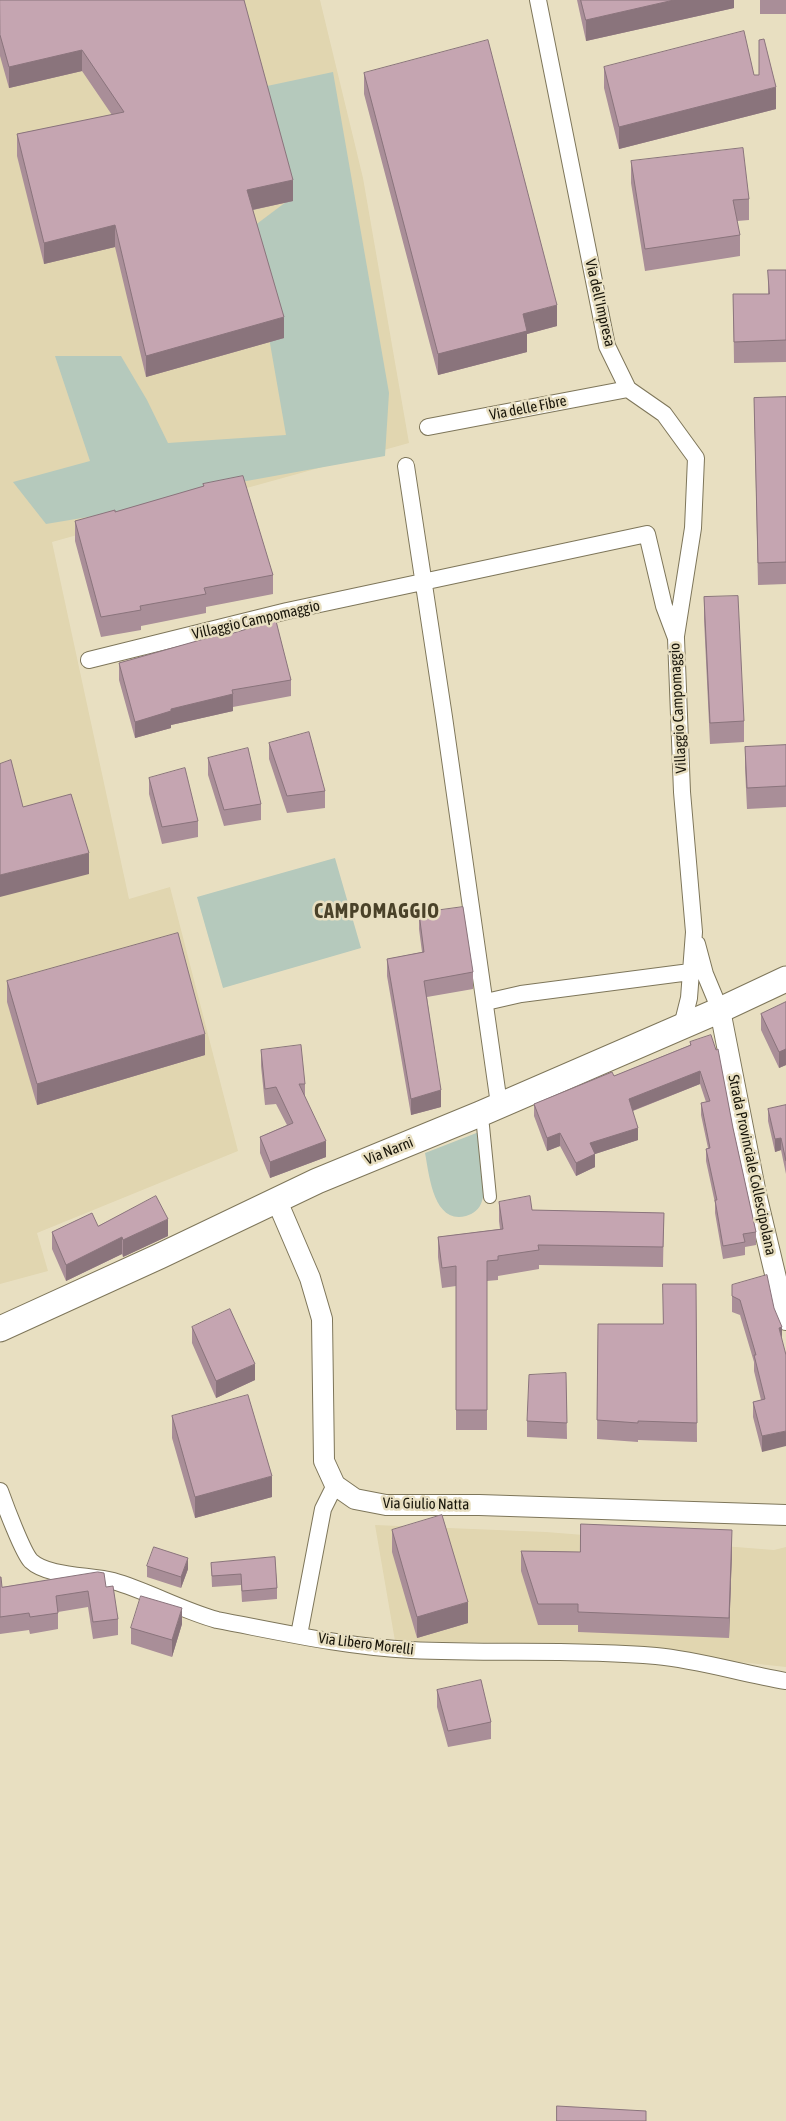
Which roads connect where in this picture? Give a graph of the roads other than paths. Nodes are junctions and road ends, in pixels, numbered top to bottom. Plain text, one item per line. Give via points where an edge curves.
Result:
1 (538, 0) edge
2 (628, 389) junction
3 (428, 427) dead end
4 (406, 466) dead end
5 (424, 582) junction
6 (676, 638) junction
7 (89, 660) dead end
8 (694, 932) junction
9 (690, 972) junction
10 (785, 981) edge
11 (486, 1002) junction
12 (720, 1010) junction
13 (682, 1026) junction
14 (489, 1109) junction
15 (490, 1197) dead end
16 (277, 1201) junction
17 (786, 1320) edge
18 (0, 1329) edge
19 (335, 1485) junction
20 (0, 1491) edge
21 (786, 1514) edge
22 (299, 1635) junction
23 (786, 1681) edge

1 - 2 street, Via dell'Impresa via 608,346
2 - 3 street, Via delle Fibre
2 - 6 street via 664,414 696,458 693,528
4 - 5 street
5 - 6 street, Villaggio Campomaggio via 647,534 664,606
5 - 7 street, Villaggio Campomaggio
5 - 11 street
6 - 8 street, Villaggio Campomaggio via 682,792
8 - 9 street, Villaggio Campomaggio
8 - 12 street, Villaggio Campomaggio via 705,974
9 - 11 street via 521,994
9 - 13 street, Villaggio Campomaggio via 689,998
10 - 12 main road, Via Narni
11 - 14 street via 495,1084
12 - 13 main road, Via Narni
12 - 17 street, Strada Provinciale Collescipolana via 756,1194
13 - 14 main road, Via Narni
14 - 15 street via 483,1126
14 - 16 main road, Via Narni
16 - 18 main road, Via Narni
16 - 19 street via 310,1278 322,1319 324,1461
19 - 21 street, Via Giulio Natta via 355,1498 386,1505
19 - 22 street via 322,1509
20 - 22 street, Via Libero Morelli via 31,1561 46,1569 113,1581 217,1620
22 - 23 street, Via Libero Morelli via 410,1650 657,1656

